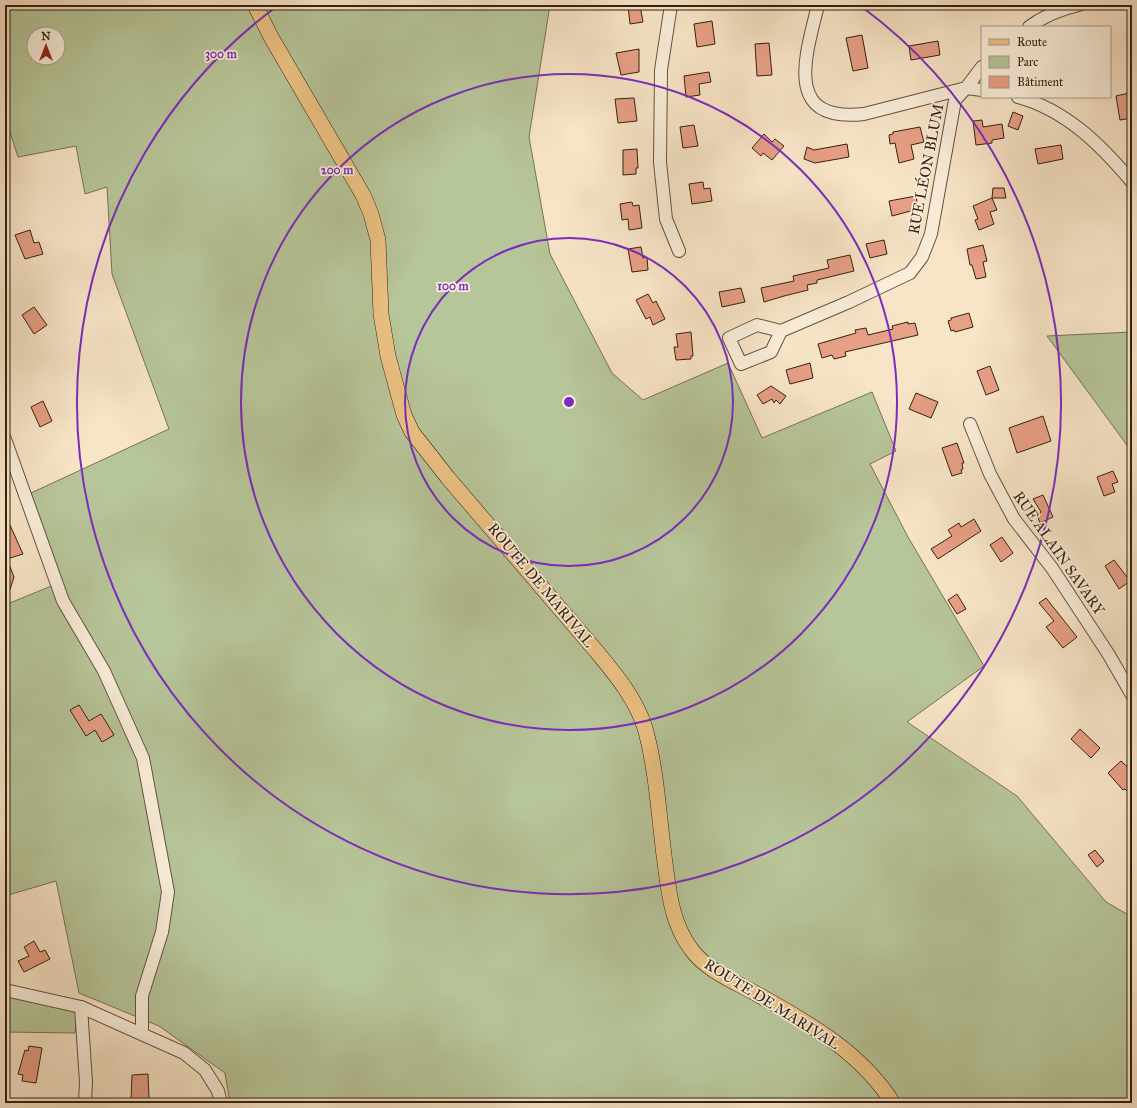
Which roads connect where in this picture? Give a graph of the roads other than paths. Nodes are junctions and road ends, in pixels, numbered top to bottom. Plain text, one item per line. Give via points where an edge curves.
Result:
1 (255, 5) edge
2 (671, 5) edge
3 (818, 5) edge
4 (1079, 5) edge
5 (1030, 26) edge
6 (981, 68) edge
7 (966, 88) junction
8 (981, 90) edge
9 (1020, 98) edge
10 (1132, 182) edge
11 (679, 250) dead end
12 (781, 331) dead end
13 (970, 424) dead end
14 (5, 440) edge
15 (1132, 695) edge
16 (5, 990) edge
17 (81, 1007) junction
18 (142, 1033) junction
19 (85, 1103) edge
20 (221, 1103) edge
21 (893, 1103) edge

1 - 21 main road, ROUTE DE MARIVAL via 363,195 371,214 378,240 383,332 399,398 412,432 448,478 617,676 639,712 648,743 669,897 679,927 690,948 712,969 788,1012 848,1052 873,1076
2 - 11 street via 661,70 660,162 666,219
3 - 7 street via 805,60 804,77 807,92 823,109 850,116 864,114
4 - 5 street via 1066,8
6 - 7 street, RUE LÉON BLUM
7 - 8 street
7 - 12 street, RUE LÉON BLUM via 954,100 931,234 910,273 893,283
9 - 10 street via 1058,114 1085,132 1116,162
13 - 15 street, RUE ALAIN SAVARY via 990,474 1014,518 1052,568
14 - 18 street via 63,601 104,671 143,758 168,892 162,932 142,996
16 - 17 street
17 - 18 street
17 - 19 street
18 - 20 street via 184,1054 205,1070 218,1090

